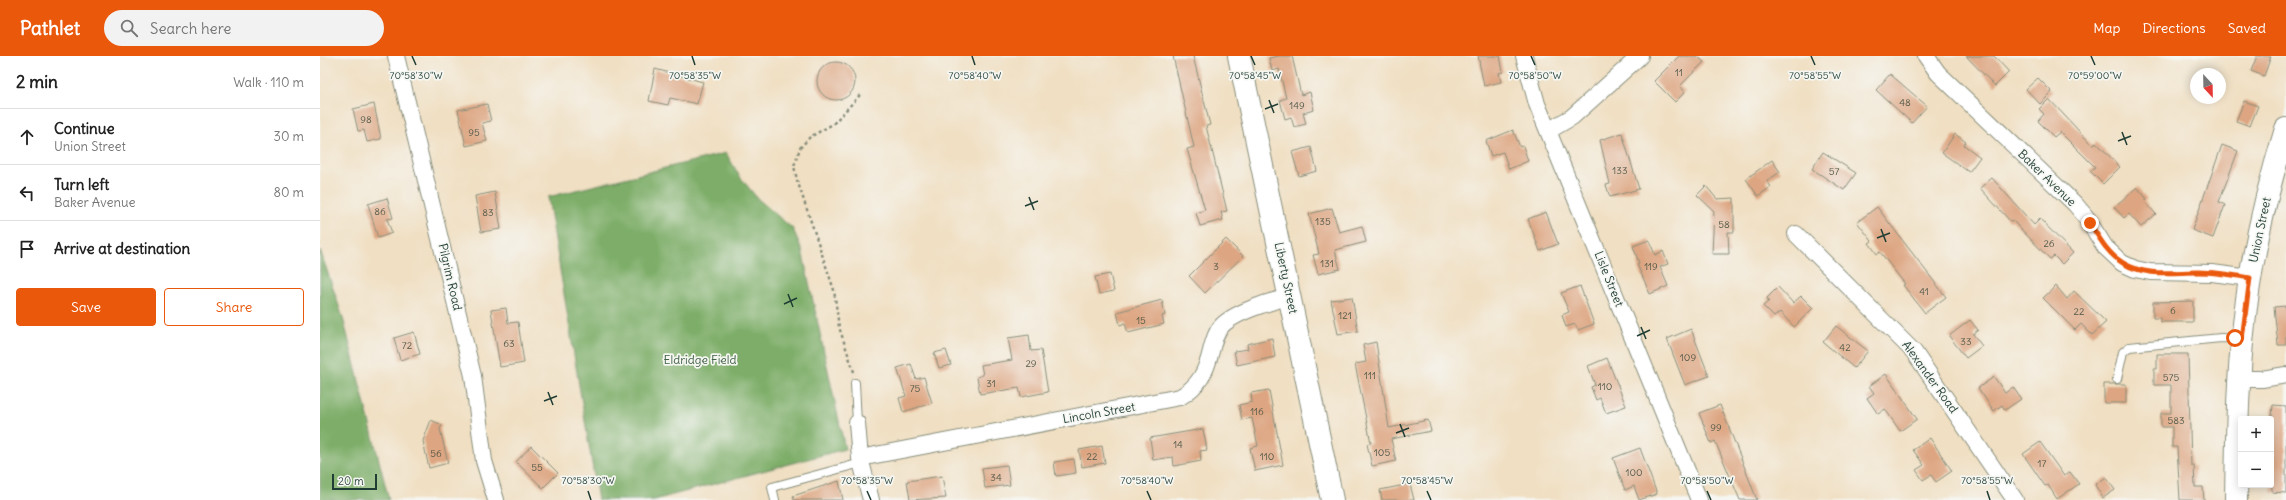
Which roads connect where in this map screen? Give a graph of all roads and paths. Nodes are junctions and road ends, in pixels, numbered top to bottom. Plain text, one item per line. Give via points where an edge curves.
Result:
1 (396, 56) edge
2 (1240, 56) edge
3 (1524, 56) edge
4 (1640, 56) edge
5 (1926, 56) edge
6 (860, 95) dead end
7 (2286, 129) edge
8 (1548, 131) junction
9 (1796, 234) dead end
10 (2250, 278) junction
11 (1290, 297) junction
12 (2242, 339) junction
13 (2286, 375) edge
14 (2117, 379) dead end
15 (2239, 379) junction
16 (855, 382) joint
17 (857, 423) joint
18 (860, 460) junction
19 (496, 500) edge
20 (776, 500) edge
21 (871, 500) edge
22 (1332, 500) edge
23 (1699, 500) edge
24 (2015, 500) edge
25 (2236, 500) edge

1 - 19 street, Pilgrim Road via 473,376 484,461
2 - 11 main road, Liberty Street
3 - 8 street, Lisle Street via 1533,93
4 - 8 street via 1572,117
5 - 10 street, Baker Avenue via 1938,73 2081,210 2105,247 2122,263 2150,272 2212,273
6 - 16 path via 833,124 805,142 797,154 794,166 834,290 839,327 851,359
7 - 10 main road, Union Street via 2268,193
8 - 23 street, Lisle Street
9 - 24 street, Alexander Road via 1914,352
10 - 12 main road, Union Street
11 - 18 street, Lincoln Street via 1241,314 1225,323 1216,334 1208,366 1200,381 1188,392 1172,400
11 - 22 main road, Liberty Street
12 - 14 lane via 2221,338 2129,347 2123,352
12 - 15 main road, Union Street
13 - 15 street
15 - 25 main road, Union Street
16 - 17 lane
17 - 18 street
18 - 20 lane via 772,487
18 - 21 street

